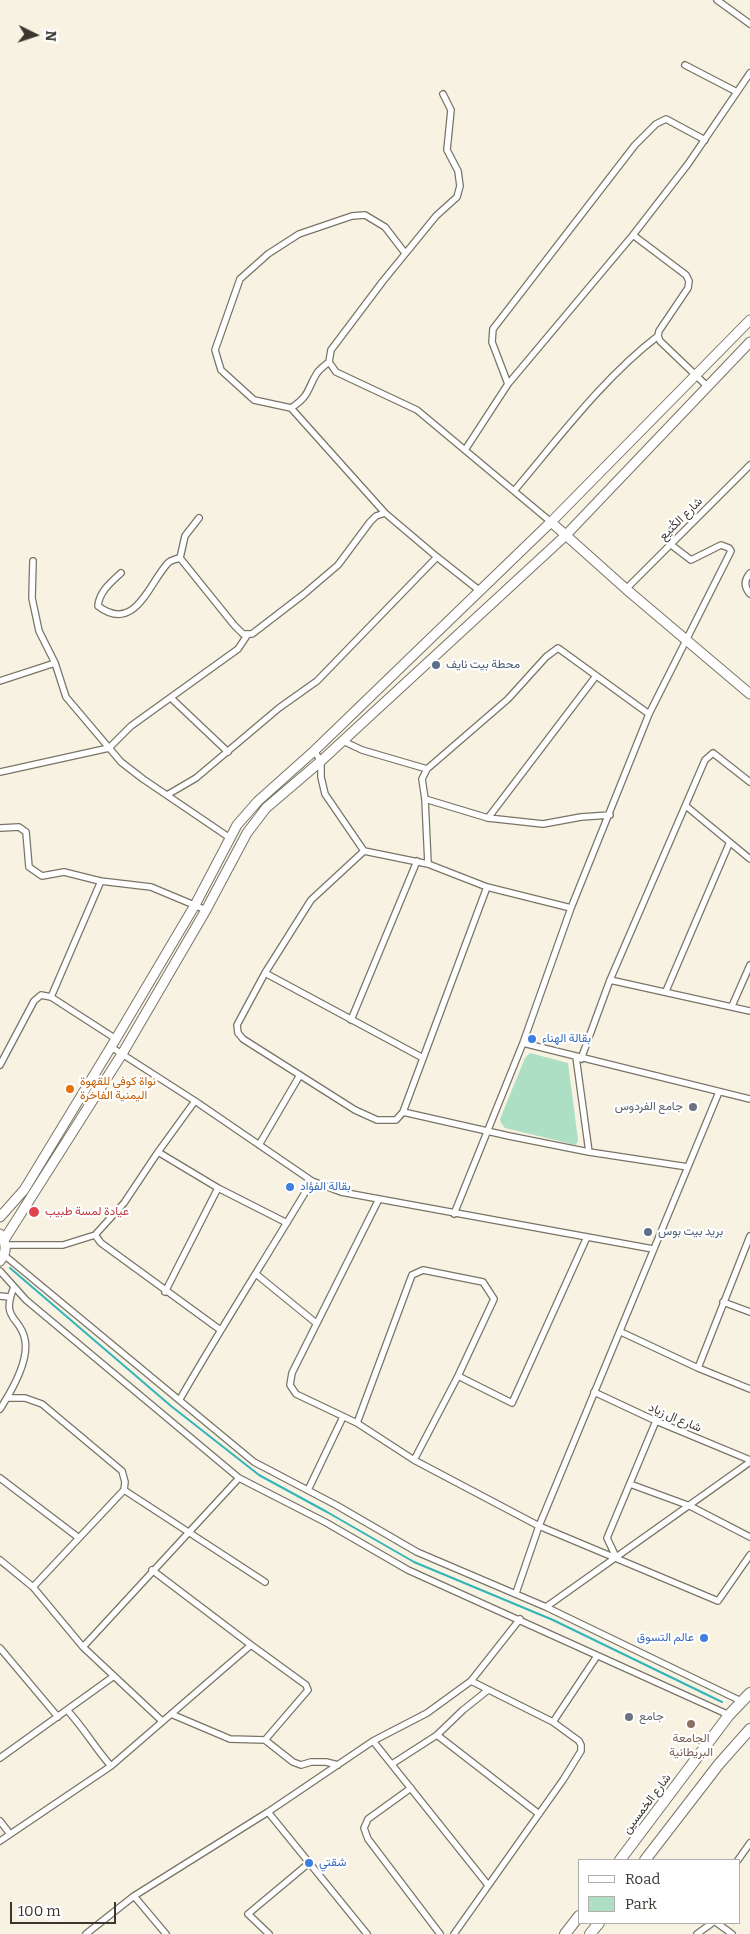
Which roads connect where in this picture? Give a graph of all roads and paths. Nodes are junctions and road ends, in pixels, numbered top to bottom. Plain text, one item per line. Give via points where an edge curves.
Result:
1 (718, 0) edge
2 (750, 24) edge
3 (686, 65) dead end
4 (750, 73) edge
5 (737, 92) junction
6 (443, 94) dead end
7 (705, 140) junction
8 (633, 234) junction
9 (406, 253) junction
10 (750, 320) edge
11 (658, 336) junction
12 (750, 342) edge
13 (329, 362) junction
14 (696, 375) junction
15 (508, 384) junction
16 (707, 386) junction
17 (291, 408) junction
18 (465, 450) junction
19 (750, 464) edge
20 (514, 491) junction
21 (385, 513) junction
22 (199, 518) dead end
23 (551, 522) junction
24 (565, 536) junction
25 (670, 544) junction
26 (437, 557) junction
27 (180, 558) junction
28 (33, 561) dead end
29 (121, 573) dead end
30 (750, 573) edge
31 (626, 589) junction
32 (480, 591) junction
33 (750, 594) edge
34 (248, 634) junction
35 (686, 640) junction
36 (55, 663) junction
37 (596, 676) junction
38 (0, 681) edge
39 (750, 694) edge
40 (171, 698) junction
41 (649, 714) junction
42 (343, 741) junction
43 (109, 748) junction
44 (314, 751) junction
45 (228, 752) junction
46 (321, 761) junction
47 (427, 769) junction
48 (0, 772) edge
49 (750, 782) edge
50 (167, 795) junction
51 (425, 799) junction
52 (686, 806) junction
53 (610, 815) junction
54 (488, 818) junction
55 (0, 828) edge
56 (230, 838) junction
57 (729, 844) junction
58 (364, 852) junction
59 (750, 859) edge
60 (417, 861) junction
61 (428, 864) junction
62 (101, 881) junction
63 (487, 887) junction
64 (195, 905) junction
65 (571, 908) junction
66 (206, 910) junction
67 (750, 965) edge
68 (265, 973) junction
69 (610, 980) junction
70 (666, 991) junction
71 (50, 997) junction
72 (732, 1006) junction
73 (750, 1011) edge
74 (351, 1020) junction
75 (114, 1043) junction
76 (523, 1043) junction
77 (122, 1054) junction
78 (423, 1058) junction
79 (579, 1058) junction
80 (0, 1065) edge
81 (300, 1075) junction
82 (719, 1092) junction
83 (750, 1099) edge
84 (195, 1101) junction
85 (403, 1112) junction
86 (488, 1131) junction
87 (259, 1145) junction
88 (158, 1152) junction
89 (589, 1152) junction
90 (688, 1167) junction
91 (312, 1182) junction
92 (218, 1188) junction
93 (379, 1200) junction
94 (1, 1213) edge
95 (454, 1214) junction
96 (287, 1223) junction
97 (95, 1235) junction
98 (750, 1236) edge
99 (587, 1237) junction
100 (3, 1247) edge
101 (653, 1249) junction
102 (0, 1271) edge
103 (256, 1274) junction
104 (14, 1287) junction
105 (165, 1292) junction
106 (0, 1296) edge
107 (9, 1297) junction
108 (723, 1302) junction
109 (750, 1312) edge
110 (316, 1323) junction
111 (219, 1329) junction
112 (621, 1332) junction
113 (698, 1368) junction
114 (458, 1376) junction
115 (750, 1389) edge
116 (594, 1392) junction
117 (7, 1398) junction
118 (180, 1400) junction
119 (0, 1409) edge
120 (343, 1417) junction
121 (656, 1421) junction
122 (357, 1423) junction
123 (414, 1460) junction
124 (750, 1461) edge
125 (0, 1478) edge
126 (239, 1478) junction
127 (630, 1484) junction
128 (124, 1490) junction
129 (308, 1490) junction
130 (690, 1506) junction
131 (539, 1526) junction
132 (188, 1533) junction
133 (750, 1537) edge
134 (79, 1538) junction
135 (750, 1555) edge
136 (616, 1557) junction
137 (0, 1560) edge
138 (152, 1570) junction
139 (265, 1582) dead end
140 (33, 1587) junction
141 (516, 1593) junction
142 (546, 1607) junction
143 (520, 1619) junction
144 (252, 1645) junction
145 (83, 1647) junction
146 (0, 1648) edge
147 (597, 1656) junction
148 (114, 1676) junction
149 (471, 1681) junction
150 (488, 1690) junction
151 (750, 1693) edge
152 (741, 1701) junction
153 (67, 1710) junction
154 (172, 1714) junction
155 (729, 1715) junction
156 (58, 1717) junction
157 (162, 1722) junction
158 (553, 1722) junction
159 (437, 1735) junction
160 (748, 1736) edge
161 (265, 1740) junction
162 (373, 1741) junction
163 (0, 1758) edge
164 (392, 1764) junction
165 (338, 1765) junction
166 (111, 1766) junction
167 (411, 1788) junction
168 (268, 1812) junction
169 (539, 1814) junction
170 (0, 1821) edge
171 (10, 1834) junction
172 (0, 1841) edge
173 (750, 1843) edge
174 (621, 1859) edge
175 (646, 1859) edge
176 (739, 1859) edge
177 (309, 1863) junction
178 (488, 1885) junction
179 (134, 1896) junction
180 (578, 1917) edge
181 (598, 1924) edge
182 (711, 1924) edge
183 (719, 1924) edge
184 (86, 1934) edge
185 (166, 1934) edge
186 (269, 1934) edge
187 (367, 1934) edge
188 (440, 1934) edge
189 (454, 1934) edge
190 (565, 1934) edge
191 (590, 1934) edge
192 (697, 1934) edge
193 (732, 1934) edge

1 - 2 street
3 - 5 street
4 - 5 street
5 - 7 street
6 - 9 street via 451,110 447,150 458,171 460,186 456,197
7 - 8 street
7 - 15 street via 666,119 656,124 635,145 493,329 492,342
8 - 11 street via 686,275 689,281 688,288
8 - 15 street
9 - 13 street via 331,350
9 - 17 street via 385,227 364,215 352,216 299,234 268,254 240,279 216,350 220,370 254,400
10 - 14 main road
11 - 14 street
11 - 20 street via 596,396
12 - 16 main road
13 - 17 street via 318,372 308,393
13 - 18 street via 336,372 416,410
14 - 16 street
14 - 23 main road
15 - 18 street
16 - 24 main road
17 - 21 street
18 - 20 street
19 - 25 street, شارع الكُتيع
20 - 23 street
21 - 26 street
21 - 34 street via 370,522 338,565
22 - 27 street via 185,536
23 - 24 main road
23 - 32 main road
24 - 31 main road
24 - 42 main road
25 - 31 street, شارع الكُتيع
25 - 35 street via 691,560 721,546 731,551
26 - 32 street
26 - 45 street via 317,681 278,708
27 - 29 street via 170,561 148,595 136,607 113,614 98,606 98,599
27 - 34 street via 234,625 243,634
28 - 36 street via 32,598 39,631
30 - 33 street via 745,584
31 - 35 main road
32 - 44 main road
34 - 40 street via 238,649
35 - 39 main road
35 - 41 street
36 - 38 street
36 - 43 street via 66,697
37 - 41 street
37 - 47 street via 558,648 508,698
37 - 54 street
40 - 43 street via 131,726
40 - 45 street
41 - 53 street
42 - 46 main road
42 - 47 street via 362,750
43 - 48 street
43 - 50 street via 121,762
44 - 46 street
44 - 56 main road via 258,801
45 - 50 street via 196,778
46 - 58 street via 325,794
46 - 66 main road via 261,814 247,833
47 - 51 street via 422,779
49 - 52 street via 713,753 705,760
50 - 56 street
51 - 54 street
51 - 61 street
52 - 57 street
52 - 69 street
53 - 54 street via 543,824
53 - 65 street
55 - 62 street via 19,827 26,832 29,867 42,876 64,872
56 - 64 main road
57 - 59 street
57 - 70 street
58 - 60 street
58 - 68 street via 311,900
60 - 61 street
60 - 74 street
61 - 63 street
62 - 64 street via 151,887
62 - 71 street
63 - 65 street
63 - 78 street
64 - 66 street
64 - 75 main road
65 - 76 street
66 - 77 main road
67 - 72 street
68 - 74 street
68 - 81 street via 237,1024 238,1033
69 - 70 street
69 - 79 street
70 - 72 street
71 - 75 street
71 - 80 street via 41,995 34,1001
72 - 73 street
74 - 78 street
75 - 77 street
75 - 94 main road via 24,1190
76 - 79 street
76 - 86 street
77 - 84 street
77 - 100 main road
78 - 85 street
79 - 82 street
79 - 89 street
81 - 85 street via 354,1110 377,1120 396,1120
81 - 87 street
82 - 83 street
82 - 90 street
84 - 87 street
84 - 88 street
85 - 86 street
86 - 89 street
86 - 95 street
87 - 91 street
88 - 92 street
88 - 97 street via 124,1203
89 - 90 street
90 - 101 street
91 - 93 street
91 - 96 street
92 - 96 street
92 - 105 street
93 - 95 street
93 - 110 street
95 - 99 street
96 - 103 street
97 - 100 street via 63,1245
97 - 105 street via 100,1243
98 - 108 street
99 - 101 street
99 - 114 street via 512,1404
100 - 118 street
101 - 112 street
102 - 104 street
103 - 110 street
103 - 111 street
104 - 107 street
104 - 126 street
105 - 111 street
106 - 107 street
107 - 117 street via 10,1315 23,1332 26,1347 25,1357
108 - 109 street
108 - 113 street
110 - 120 street via 292,1373 290,1385 296,1394
111 - 118 street
112 - 113 street
112 - 116 street
113 - 115 street
114 - 122 street via 494,1299 482,1282 423,1270 412,1276
114 - 123 street
116 - 121 street, شارع ال زياد
116 - 131 street
117 - 119 street
117 - 128 street via 25,1398 42,1404 122,1471
118 - 129 street via 254,1462
120 - 122 street
120 - 129 street
121 - 124 street, شارع ال زياد
121 - 127 street
122 - 123 street
123 - 131 street
124 - 130 street
125 - 134 street
126 - 132 street
126 - 143 street via 408,1570
127 - 130 street
127 - 136 street via 607,1538
128 - 132 street
128 - 134 street
129 - 141 street via 417,1552
130 - 133 street
130 - 136 street
131 - 136 street
131 - 141 street
132 - 138 street
132 - 139 street
134 - 140 street
135 - 136 street via 718,1601
136 - 142 street
137 - 140 street
138 - 144 street
138 - 145 street
140 - 145 street
141 - 142 street
142 - 152 street
143 - 147 street
143 - 149 street
144 - 154 street
144 - 161 street via 306,1685 308,1690
145 - 148 street
146 - 156 street
147 - 155 street
147 - 158 street
148 - 153 street
148 - 157 street
149 - 150 street
149 - 162 street via 427,1713
150 - 158 street
150 - 159 street
151 - 152 main road, شارع الخمسين
152 - 155 main road, شارع الخمسين
153 - 156 street
153 - 166 street
154 - 157 street
154 - 161 street via 230,1740
155 - 174 main road, شارع الخمسين
156 - 163 street
157 - 166 street
158 - 169 street via 579,1740 581,1751
159 - 164 street
159 - 169 street
160 - 175 main road via 719,1764
161 - 165 street via 301,1765 311,1762
162 - 164 street
162 - 165 street
164 - 167 street
165 - 168 street
166 - 171 street
167 - 178 street
167 - 188 street via 368,1819 364,1828 368,1839
168 - 177 street
168 - 179 street
169 - 178 street
170 - 171 street
171 - 172 street
173 - 176 street
177 - 186 street via 248,1914
177 - 187 street
178 - 189 street
179 - 184 street
179 - 185 street
180 - 190 main road
181 - 191 main road
182 - 192 street
183 - 193 street

